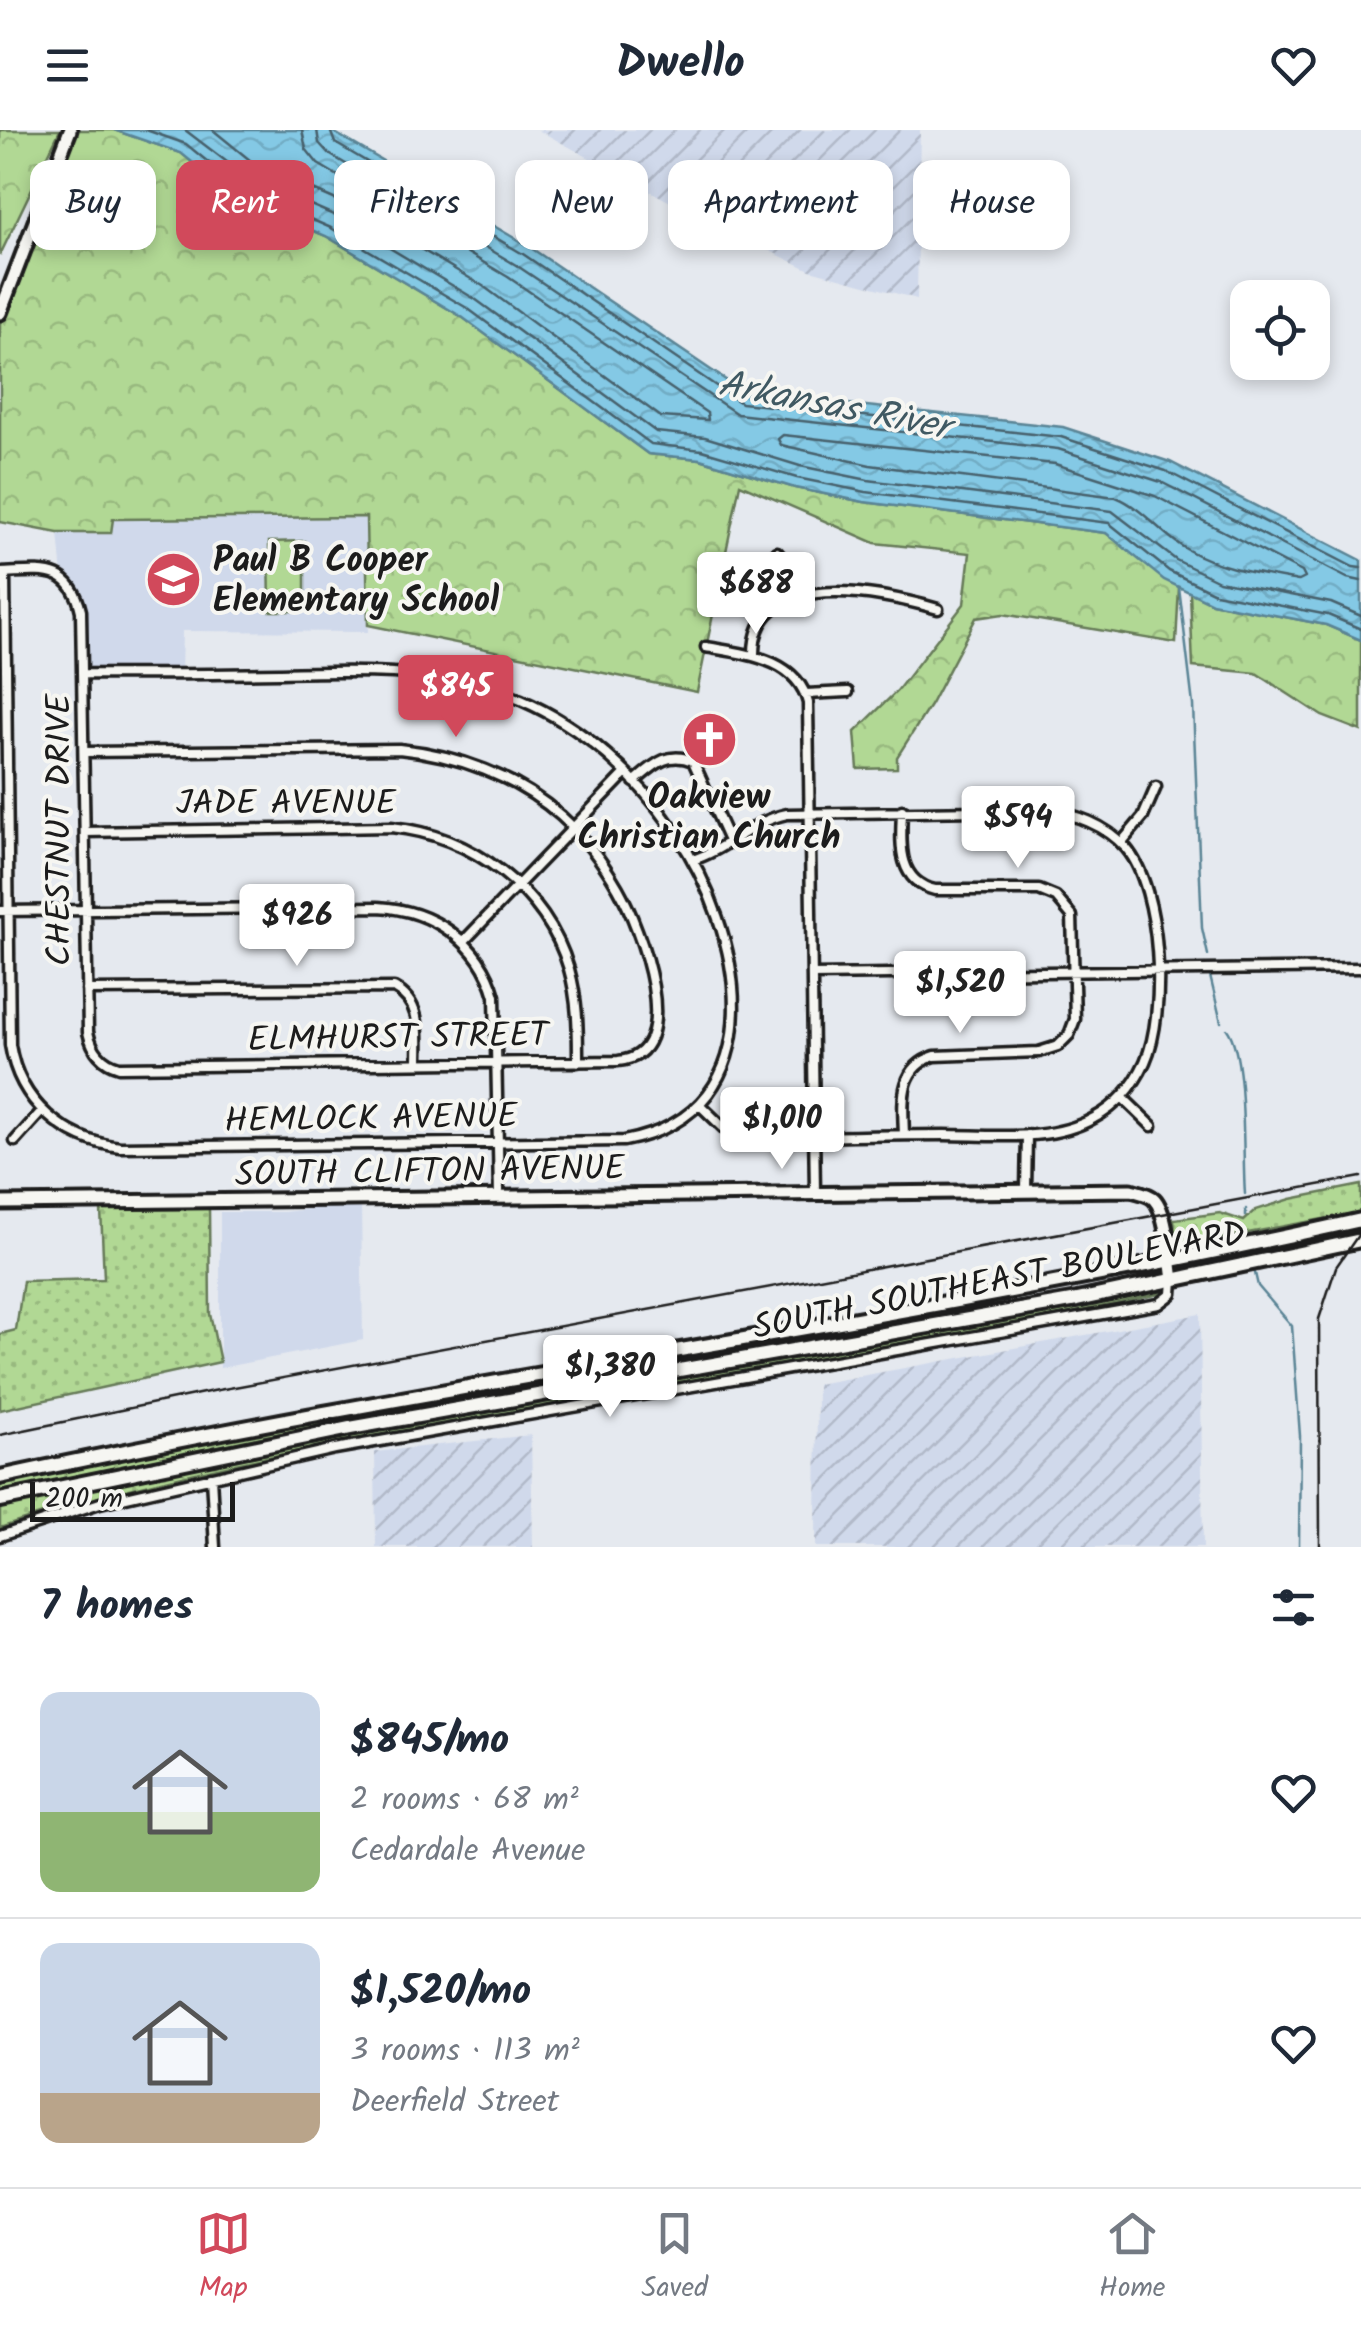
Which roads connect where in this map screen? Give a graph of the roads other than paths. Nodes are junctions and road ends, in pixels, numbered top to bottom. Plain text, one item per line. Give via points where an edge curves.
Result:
1 (70, 130) edge
2 (0, 314) edge
3 (777, 552) dead end
4 (2, 573) edge
5 (798, 595) junction
6 (938, 609) dead end
7 (706, 646) dead end
8 (754, 656) junction
9 (84, 674) junction
10 (848, 692) dead end
11 (806, 694) junction
12 (84, 752) junction
13 (626, 773) junction
14 (634, 782) junction
15 (1156, 787) dead end
16 (902, 810) junction
17 (810, 812) junction
18 (573, 828) junction
19 (85, 832) junction
20 (730, 842) junction
21 (1121, 843) junction
22 (692, 860) junction
23 (518, 885) junction
24 (86, 910) junction
25 (4, 911) edge
26 (463, 942) junction
27 (1361, 968) edge
28 (1156, 971) junction
29 (1074, 972) junction
30 (812, 974) junction
31 (86, 990) junction
32 (578, 1062) junction
33 (418, 1063) junction
34 (109, 1064) joint
35 (497, 1064) junction
36 (1122, 1096) junction
37 (701, 1106) junction
38 (42, 1110) junction
39 (1152, 1126) dead end
40 (728, 1132) dead end
41 (904, 1135) junction
42 (1026, 1135) junction
43 (814, 1137) junction
44 (16, 1141) dead end
45 (498, 1143) junction
46 (1026, 1190) junction
47 (815, 1192) junction
48 (499, 1196) junction
49 (0, 1203) edge
50 (1361, 1220) edge
51 (1361, 1240) edge
52 (1170, 1261) junction
53 (1173, 1280) junction
54 (0, 1476) edge
55 (212, 1477) junction
56 (0, 1500) edge
57 (0, 1536) edge
58 (215, 1547) edge

1 - 2 street
3 - 5 street
4 - 9 street, CHESTNUT DRIVE via 52,573 73,589 81,611
4 - 25 street
5 - 6 street via 886,597
5 - 8 street via 766,617
7 - 8 street
8 - 11 street via 788,672
9 - 12 street, CHESTNUT DRIVE
9 - 13 street via 428,675 538,708 586,737
10 - 11 street
11 - 17 street
12 - 18 street via 420,752 508,780
12 - 19 street, CHESTNUT DRIVE
13 - 14 street
13 - 18 street
14 - 20 street via 662,758 693,760
14 - 22 street
15 - 21 street
16 - 17 street
16 - 21 street via 1058,812 1094,824
16 - 29 street via 903,858 914,881 935,890 1051,894 1072,916
17 - 20 street via 771,818
17 - 30 street
18 - 23 street
18 - 32 street, ELMHURST STREET via 608,871 635,923 655,1014 653,1035 640,1056
19 - 23 street, JADE AVENUE via 416,830 469,849
19 - 24 street, CHESTNUT DRIVE
20 - 22 street
21 - 28 street via 1150,898
22 - 37 street via 722,938 734,1014 724,1070
23 - 26 street
23 - 32 street, JADE AVENUE via 546,919 567,962
24 - 25 street
24 - 26 street via 389,908 429,918
24 - 31 street, CHESTNUT DRIVE
25 - 38 street via 11,1052
26 - 35 street via 495,996
27 - 28 street
28 - 29 street
28 - 36 street via 1151,1044
29 - 30 street
29 - 41 street via 1074,1018 1064,1042 1039,1052 922,1060 906,1080
30 - 43 street
31 - 33 street via 394,988 414,1009
31 - 34 street, CHESTNUT DRIVE via 90,1042
32 - 35 street, ELMHURST STREET
33 - 34 street, ELMHURST STREET
33 - 35 street, ELMHURST STREET
35 - 45 street
36 - 39 street
36 - 42 street via 1079,1126
37 - 40 street
37 - 45 street, HEMLOCK AVENUE via 670,1128 624,1141
38 - 44 street
38 - 45 street, HEMLOCK AVENUE via 78,1136 120,1146
41 - 42 street
41 - 43 street
42 - 46 street
43 - 47 street
45 - 48 street
46 - 47 street, SOUTH CLIFTON AVENUE
46 - 52 street, SOUTH CLIFTON AVENUE via 1148,1196 1162,1214
47 - 48 street, SOUTH CLIFTON AVENUE
48 - 49 street, SOUTH CLIFTON AVENUE
50 - 52 main road, SOUTH SOUTHEAST BOULEVARD
51 - 53 main road, SOUTH SOUTHEAST BOULEVARD
52 - 53 street
52 - 54 main road, SOUTH SOUTHEAST BOULEVARD
53 - 55 street via 1172,1294 1159,1304 335,1449
53 - 56 main road, SOUTH SOUTHEAST BOULEVARD via 350,1428
55 - 57 street
55 - 58 street

